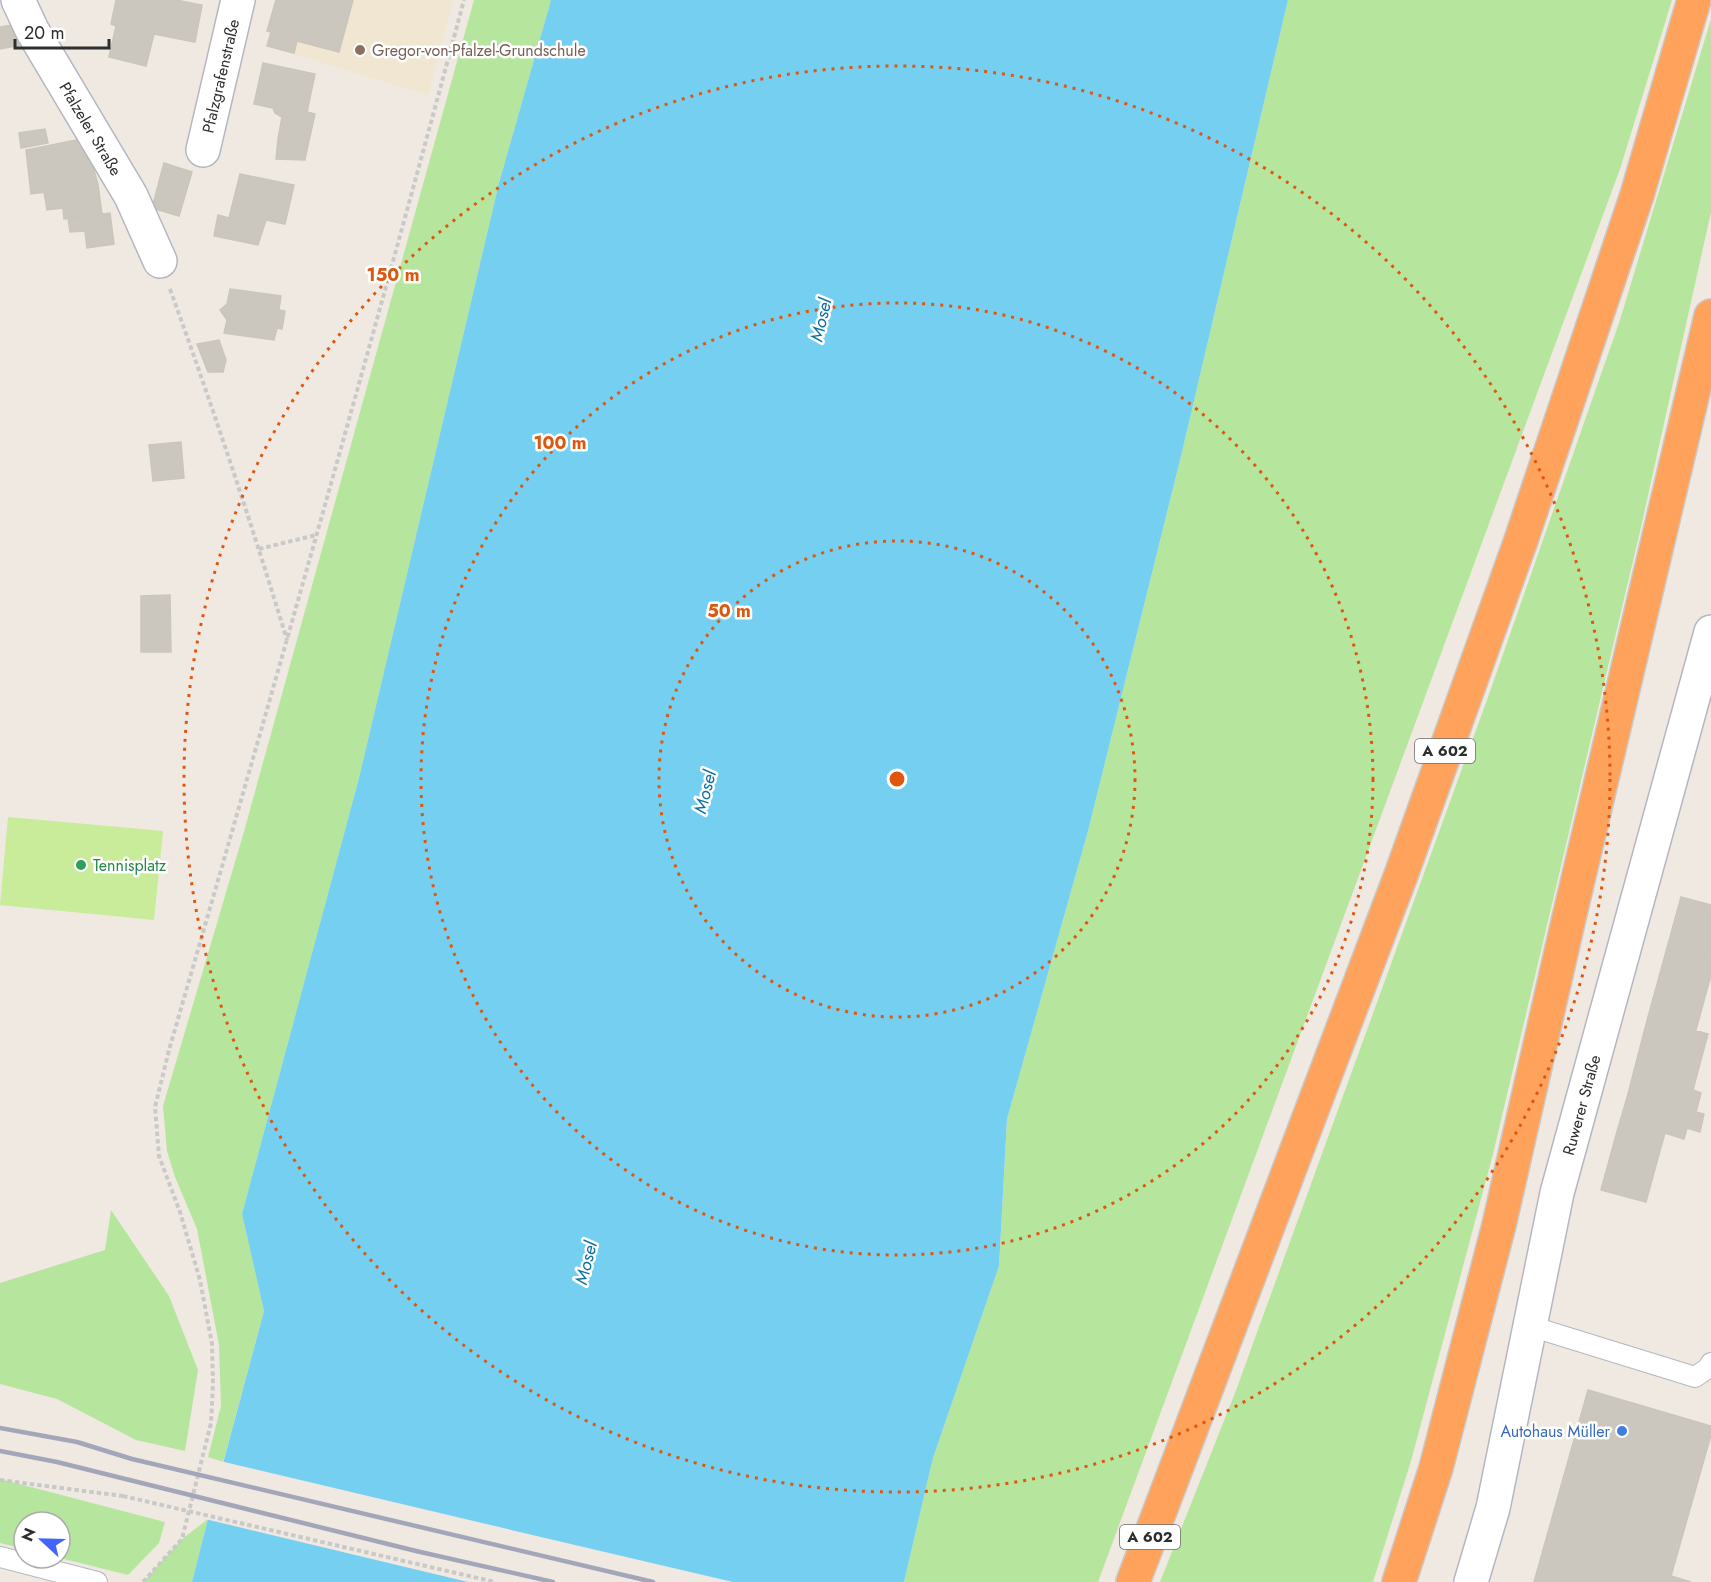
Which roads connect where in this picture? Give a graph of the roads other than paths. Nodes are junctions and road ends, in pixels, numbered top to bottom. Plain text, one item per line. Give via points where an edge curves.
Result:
1 (18, 0) edge
2 (238, 0) edge
3 (1694, 0) edge
4 (203, 150) dead end
5 (160, 261) road end
6 (1711, 316) edge
7 (1711, 632) edge
8 (1530, 1326) junction
9 (1711, 1363) edge
10 (0, 1557) edge
11 (97, 1582) edge
12 (1133, 1582) edge
13 (1399, 1582) edge
14 (1471, 1582) edge

1 - 5 main road, Pfalzeler Straße via 130,196
2 - 4 main road, Pfalzgrafenstraße
3 - 12 highway, A 602 via 1637,195 1516,554 1401,875
6 - 13 highway via 1499,1225 1436,1468
7 - 8 main road, Ruwerer Straße via 1557,1193
8 - 9 lane via 1695,1377
8 - 14 main road, Ruwerer Straße via 1493,1508
10 - 11 lane

